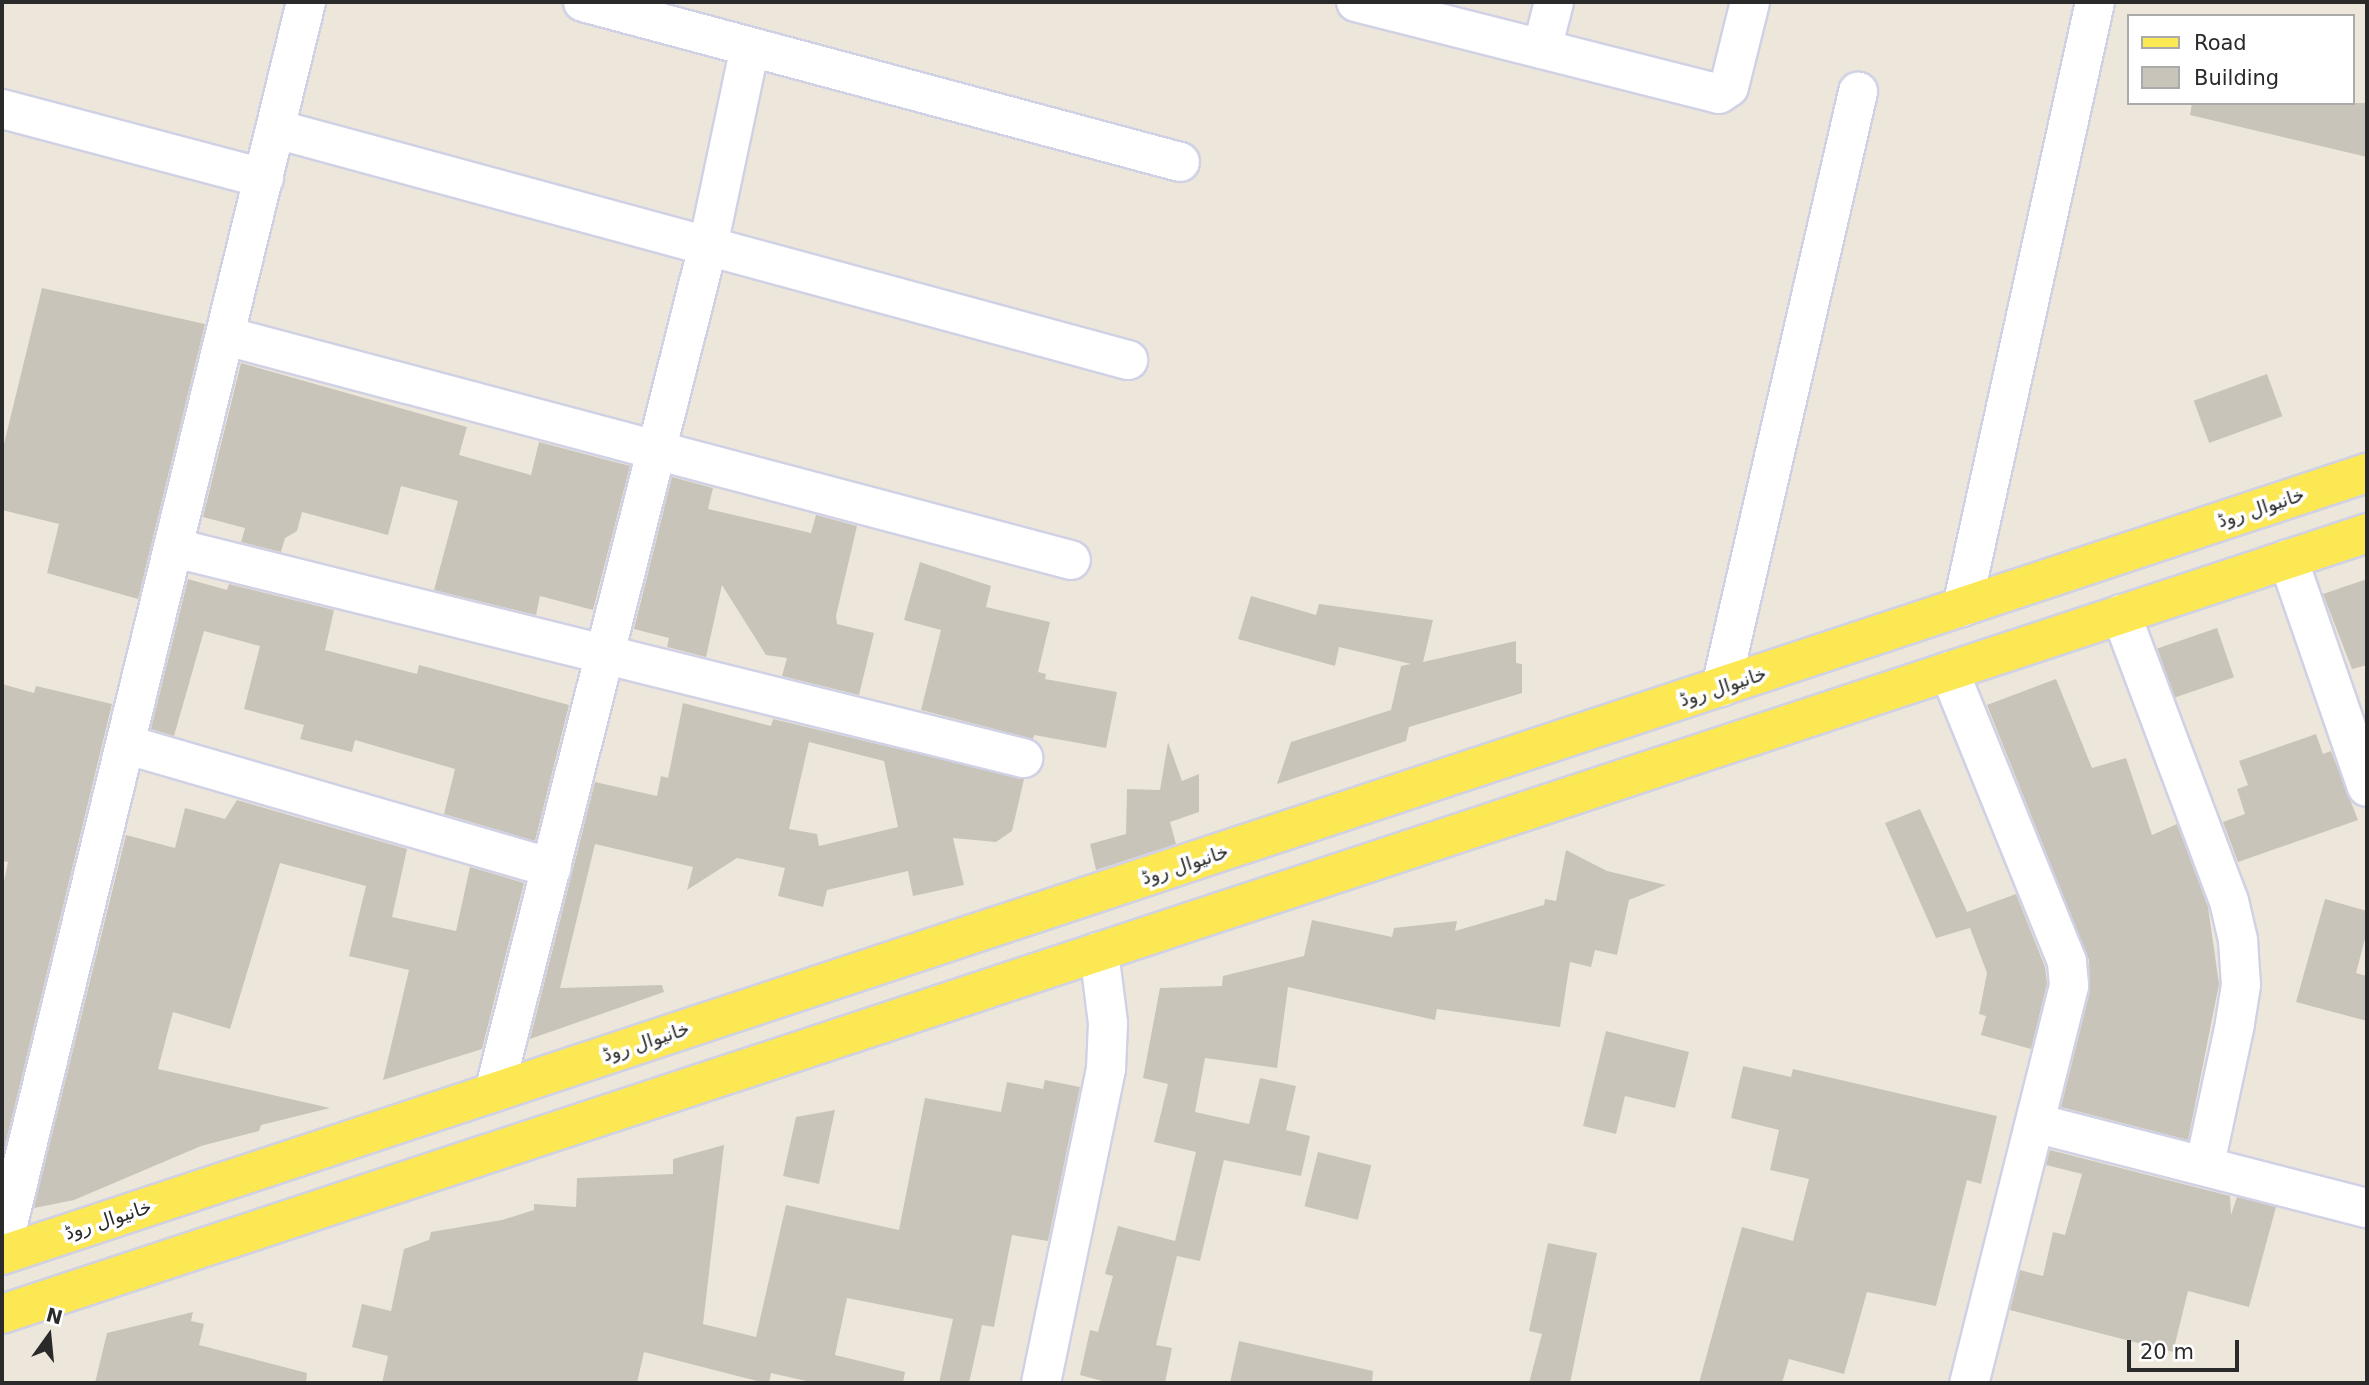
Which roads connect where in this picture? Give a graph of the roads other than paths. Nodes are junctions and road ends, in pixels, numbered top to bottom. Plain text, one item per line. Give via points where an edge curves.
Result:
1 (306, 2) edge
2 (583, 2) edge
3 (1356, 2) edge
4 (1554, 2) edge
5 (1749, 2) edge
6 (2095, 2) edge
7 (750, 47) junction
8 (1542, 50) junction
9 (1858, 92) dead end
10 (2, 109) edge
11 (276, 129) junction
12 (1180, 162) dead end
13 (264, 178) junction
14 (708, 246) junction
15 (226, 336) junction
16 (1128, 360) dead end
17 (657, 450) junction
18 (2367, 473) edge
19 (2367, 533) edge
20 (175, 548) junction
21 (1071, 559) dead end
22 (2288, 559) junction
23 (1962, 607) junction
24 (2121, 614) junction
25 (605, 654) junction
26 (1949, 671) junction
27 (1721, 687) junction
28 (128, 745) junction
29 (1023, 758) dead end
30 (2367, 787) edge
31 (551, 868) junction
32 (1099, 951) junction
33 (494, 1092) junction
34 (2035, 1123) junction
35 (2205, 1164) junction
36 (2367, 1208) edge
37 (2, 1249) edge
38 (2, 1255) edge
39 (2, 1314) edge
40 (1041, 1383) edge
41 (1969, 1383) edge

1 - 11 street
2 - 7 street
3 - 8 street
4 - 8 street
5 - 8 street via 1729,87 1718,94
6 - 23 street
7 - 12 street
7 - 14 street
9 - 27 street
10 - 13 street
11 - 13 street
11 - 14 street
13 - 15 street
14 - 16 street
14 - 17 street
15 - 17 street
15 - 20 street
17 - 21 street
17 - 25 street
18 - 23 main road, خانیوال روڈ
19 - 22 main road
20 - 25 street
20 - 28 street
22 - 24 main road
22 - 30 street
23 - 27 main road, خانیوال روڈ
24 - 26 main road
24 - 35 street via 2229,901 2238,940 2241,985
25 - 29 street
25 - 31 street
26 - 32 main road
26 - 34 street via 2067,961 2069,986
27 - 33 main road, خانیوال روڈ
28 - 31 street
28 - 37 street
31 - 33 street
32 - 39 main road
32 - 40 street via 1108,1023 1106,1069
33 - 38 main road, خانیوال روڈ
34 - 35 street
34 - 41 street
35 - 36 street

